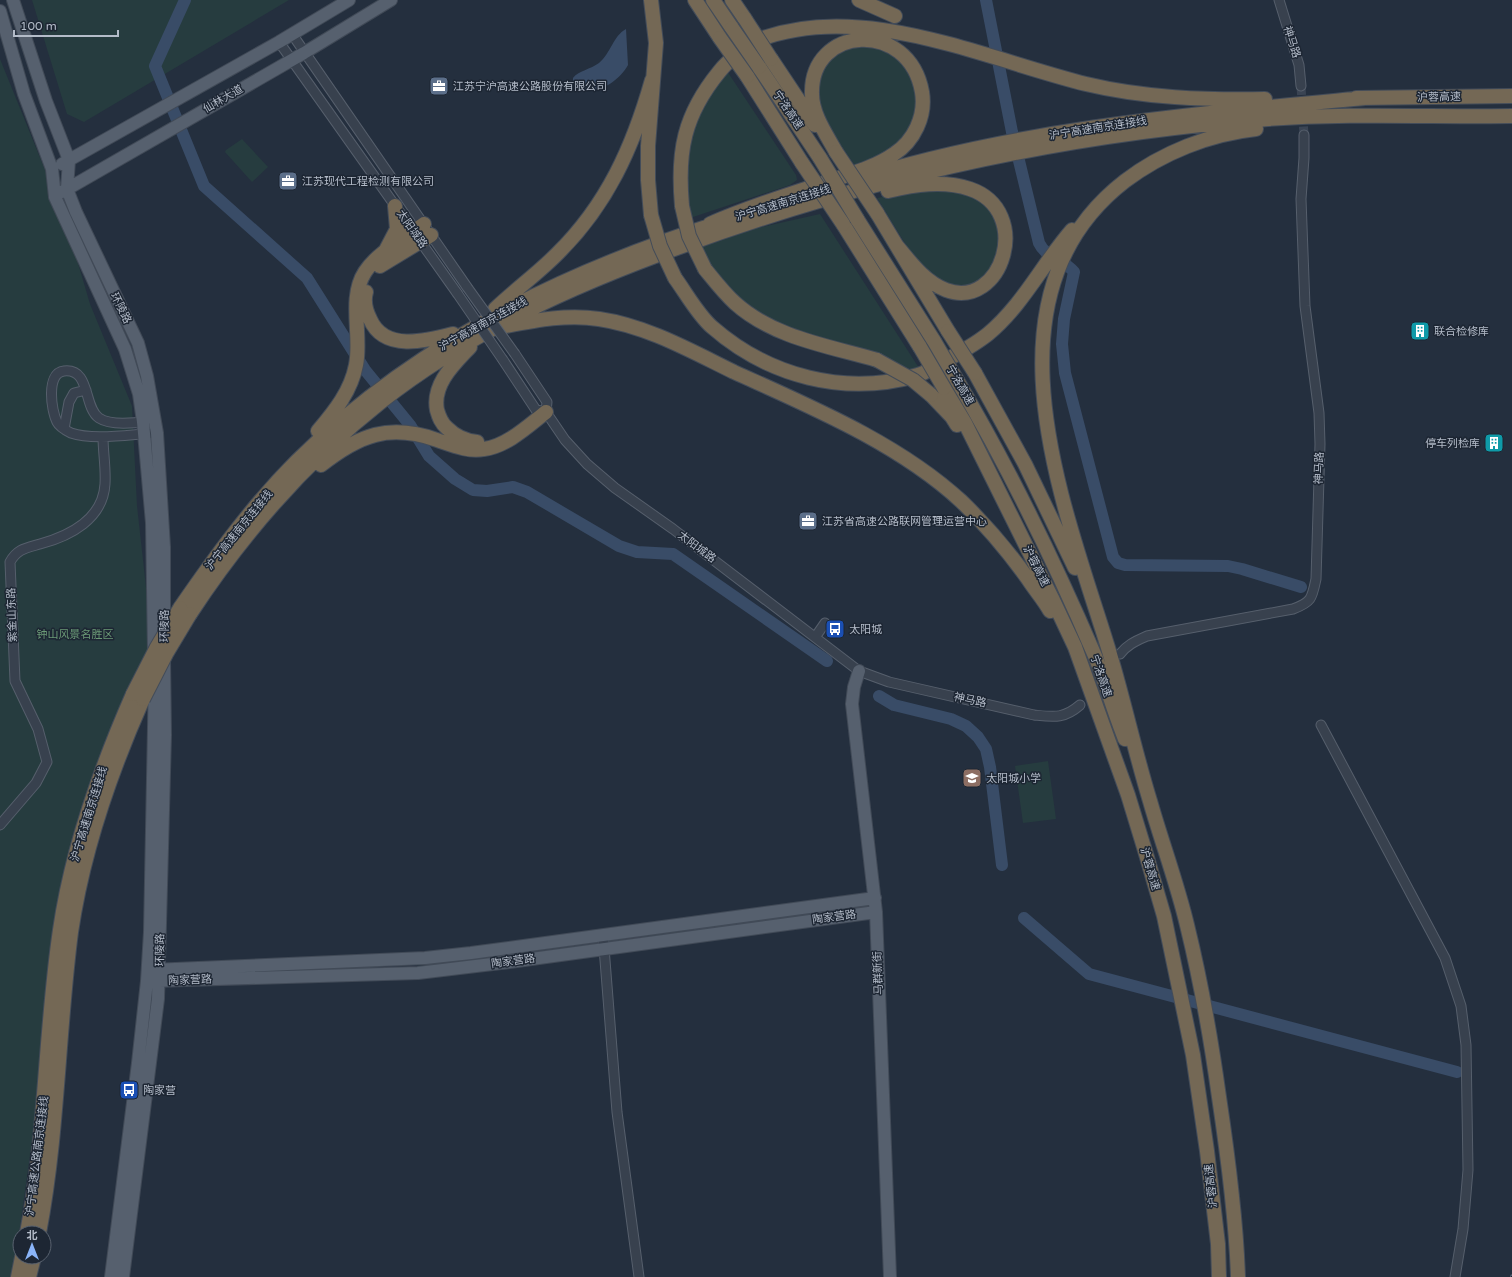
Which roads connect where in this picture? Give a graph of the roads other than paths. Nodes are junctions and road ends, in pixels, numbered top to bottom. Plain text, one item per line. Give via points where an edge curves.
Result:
1 (13, 0) edge
2 (349, 0) edge
3 (391, 0) edge
4 (651, 0) edge
5 (695, 0) edge
6 (713, 0) edge
7 (732, 0) edge
8 (859, 0) edge
9 (1279, 0) edge
10 (0, 11) edge
11 (292, 34) junction
12 (941, 36) junction
13 (279, 42) junction
14 (304, 53) junction
15 (292, 60) junction
16 (652, 80) junction
17 (1301, 86) tunnel mouth
18 (1512, 96) edge
19 (1365, 98) junction
20 (1512, 116) edge
21 (1381, 117) junction
22 (1304, 135) tunnel mouth
23 (1023, 145) junction
24 (1008, 148) junction
25 (836, 152) junction
26 (69, 160) junction
27 (52, 169) junction
28 (67, 189) junction
29 (55, 196) junction
30 (395, 206) junction
31 (757, 220) junction
32 (700, 229) junction
33 (422, 233) junction
34 (897, 246) junction
35 (1063, 248) junction
36 (384, 252) junction
37 (485, 328) junction
38 (466, 331) junction
39 (390, 388) junction
40 (86, 390) junction
41 (377, 398) junction
42 (543, 408) junction
43 (147, 425) junction
44 (64, 429) junction
45 (103, 437) junction
46 (996, 484) junction
47 (250, 512) junction
48 (234, 551) junction
49 (185, 611) junction
50 (825, 623) dead end
51 (816, 636) junction
52 (1115, 654) junction
53 (1083, 667) junction
54 (860, 671) junction
55 (1080, 705) dead end
56 (1321, 725) dead end
57 (1150, 801) junction
58 (0, 825) edge
59 (875, 898) junction
60 (876, 912) junction
61 (603, 935) junction
62 (604, 948) junction
63 (153, 976) junction
64 (51, 1079) junction
65 (28, 1225) edge
66 (40, 1225) edge
67 (1237, 1244) junction
68 (20, 1265) edge
69 (32, 1265) edge
70 (18, 1277) edge
71 (29, 1277) edge
72 (111, 1277) edge
73 (123, 1277) edge
74 (639, 1277) edge
75 (890, 1277) edge
76 (1219, 1277) edge
77 (1238, 1277) edge
78 (1241, 1277) edge
79 (1455, 1277) edge

1 - 26 main road, 环陵路 via 43,94
2 - 11 main road, 仙林大道
3 - 14 main road, 仙林大道
4 - 16 highway via 656,43
5 - 46 highway, 宁洛高速, bridge via 843,224 920,347 965,423
6 - 57 highway, 宁洛高速, bridge via 820,158 993,441 1096,658 1111,704
7 - 25 highway, bridge via 811,120
8 - 12 highway
9 - 17 street, 神马路 via 1299,65
10 - 27 main road, 环陵路 via 24,94
11 - 13 main road, 仙林大道
11 - 14 street, 太阳城路
12 - 19 highway via 1085,84 1119,91 1257,99
12 - 46 highway, bridge via 867,16 828,16 786,26 744,49 725,64 696,105 682,145 680,159 682,206 689,236 705,268 735,303 751,316 789,335 877,360 913,380 952,417
13 - 15 street, 太阳城路
13 - 26 main road, 仙林大道
14 - 15 main road, 仙林大道
14 - 33 street, 太阳城路
15 - 28 main road, 仙林大道
15 - 30 street, 太阳城路
16 - 35 highway, bridge via 648,180 651,215 660,246 675,278 710,325 740,349 787,372 826,382 856,385 919,375 989,333 1005,317 1046,262
16 - 37 highway via 643,114 623,164 602,200 581,228
18 - 19 highway, 沪蓉高速
19 - 23 highway, 沪宁高速南京连接线 via 1208,112 1110,125
20 - 21 highway, 沪蓉高速
21 - 23 highway, 沪宁高速南京连接线 via 1309,117 1210,124 1070,142
21 - 35 highway via 1243,130 1182,148 1133,176 1094,209
22 - 52 street, 神马路 via 1300,199 1305,306 1319,412 1320,444 1316,579 1312,597 1305,605 1293,609 1147,636 1134,641
23 - 24 highway, 沪宁高速南京连接线
24 - 31 highway, 沪宁高速南京连接线
24 - 32 highway, 沪宁高速南京连接线 via 863,177
25 - 32 highway via 814,108 813,79 818,66 834,48 846,43 871,40 885,42 900,51 912,65 921,85 922,115 914,134 906,144 894,154 865,169 738,211
25 - 34 highway, bridge
26 - 27 main road, 仙林大道
26 - 28 main road, 环陵路
27 - 29 main road, 环陵路
28 - 29 main road, 仙林大道
28 - 43 main road, 环陵路 via 138,343 147,376
29 - 43 main road, 环陵路 via 125,349 135,376
30 - 33 street, 太阳城路
30 - 36 highway via 396,229 392,241
31 - 34 highway via 912,186 951,186 982,195 1000,214 1007,235 1003,257 990,280 973,291 959,293 932,283 916,269
31 - 37 highway, 沪宁高速南京连接线 via 604,275
32 - 37 highway, 沪宁高速南京连接线 via 571,278
33 - 36 highway
33 - 38 highway via 377,269 368,282 365,303 372,325 382,335 397,341 412,342
33 - 42 street, 太阳城路, bridge via 457,293 503,360
33 - 42 street, 太阳城路, bridge via 467,287 515,354
34 - 52 highway, bridge via 1006,428 1047,507
35 - 52 highway via 1047,309 1042,341 1042,379 1047,431 1065,506
36 - 47 highway via 365,272 358,287 356,365 346,393 332,415
37 - 38 highway, 沪宁高速南京连接线
37 - 39 highway, 沪宁高速南京连接线 via 430,366
37 - 42 highway via 449,370 437,393 438,416 443,425 461,438 482,442 494,439
37 - 53 highway via 570,317 622,324 678,345 862,434 905,459 934,480 960,500 984,524 1007,550 1044,601
38 - 39 highway, 沪宁高速南京连接线 via 424,357
39 - 41 highway, 沪宁高速南京连接线
40 - 43 street via 94,413 99,418
40 - 44 street via 74,393 69,402
40 - 44 street via 80,377 74,372 58,373 54,379 51,391 54,414
41 - 47 highway, 沪宁高速南京连接线 via 334,426 296,462
41 - 48 highway, 沪宁高速南京连接线 via 305,469
42 - 48 highway via 508,440 485,449 471,450 409,433 389,433 354,442 338,452 283,499
42 - 51 street, 太阳城路 via 565,440 587,464 615,488
43 - 45 street
43 - 63 main road, 环陵路 via 152,523 155,701 150,932
43 - 63 main road, 环陵路 via 156,433 164,547 165,735
44 - 45 street via 72,433
45 - 58 street, 紫金山东路 via 105,484 102,499 92,518 50,542 21,549 10,562 15,681 38,729 47,762 36,783
46 - 53 highway, 沪蓉高速
47 - 49 highway, 沪宁高速南京连接线 via 225,544
48 - 49 highway, 沪宁高速南京连接线
49 - 64 highway, 沪宁高速南京连接线, bridge via 156,647 138,696 98,778 70,879 60,929
50 - 51 street
51 - 54 street, 太阳城路
52 - 57 highway
53 - 76 highway, 沪蓉高速 via 1146,854 1180,986 1207,1151 1218,1244
54 - 55 street, 神马路 via 889,682 1034,715 1055,717 1071,713
54 - 59 main road, 马群新街 via 854,687 852,704
56 - 79 street via 1445,958 1461,1006 1466,1045 1468,1170 1463,1229
57 - 67 highway, 沪蓉高速 via 1187,924 1202,989 1232,1187
59 - 60 main road, 马群新街
59 - 61 main road, 陶家营路
60 - 62 main road, 陶家营路
60 - 75 main road, 马群新街
61 - 62 street
61 - 63 main road, 陶家营路 via 425,958
62 - 63 main road, 陶家营路 via 418,973
62 - 74 street via 617,1112
63 - 72 main road, 环陵路
63 - 73 main road, 环陵路 via 136,1185
64 - 65 highway, 沪宁高速公路南京连接线
64 - 66 highway, 沪宁高速公路南京连接线 via 48,1179
67 - 77 highway, 沪蓉高速
67 - 78 highway
68 - 70 highway
69 - 71 highway

